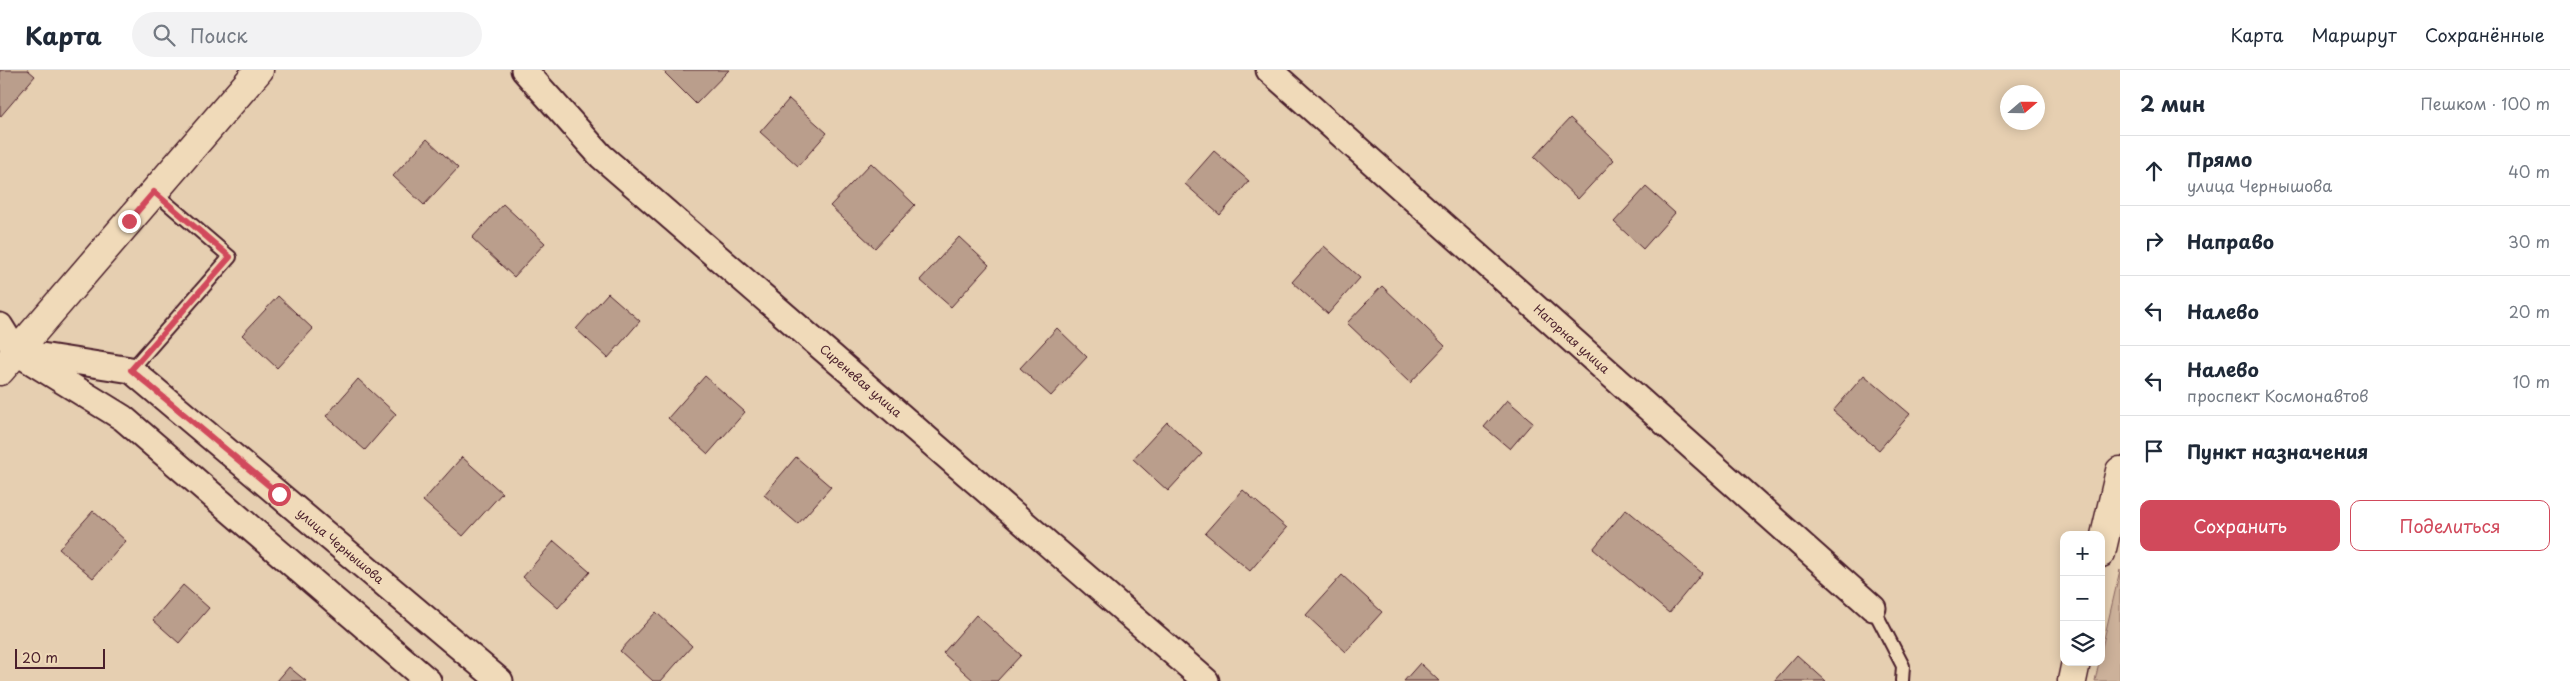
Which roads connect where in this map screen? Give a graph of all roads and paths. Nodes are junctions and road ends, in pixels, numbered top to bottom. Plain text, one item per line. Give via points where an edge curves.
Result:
1 (259, 70) edge
2 (524, 70) edge
3 (1268, 70) edge
4 (154, 192) junction
5 (0, 326) edge
6 (8, 361) edge
7 (131, 370) junction
8 (2120, 471) edge
9 (2105, 536) edge
10 (1873, 608) joint
11 (2075, 666) edge
12 (428, 681) edge
13 (500, 681) edge
14 (1206, 681) edge
15 (1902, 681) edge
16 (2072, 681) edge

1 - 4 main road
2 - 14 street, Сиреневая улица via 601,156
3 - 10 street, Нагорная улица
4 - 6 main road
4 - 7 lane via 230,257
5 - 6 street
6 - 7 street
6 - 12 street via 123,418
7 - 13 street, улица Чернышова
8 - 9 main road
10 - 15 lane via 1903,666
11 - 16 main road

